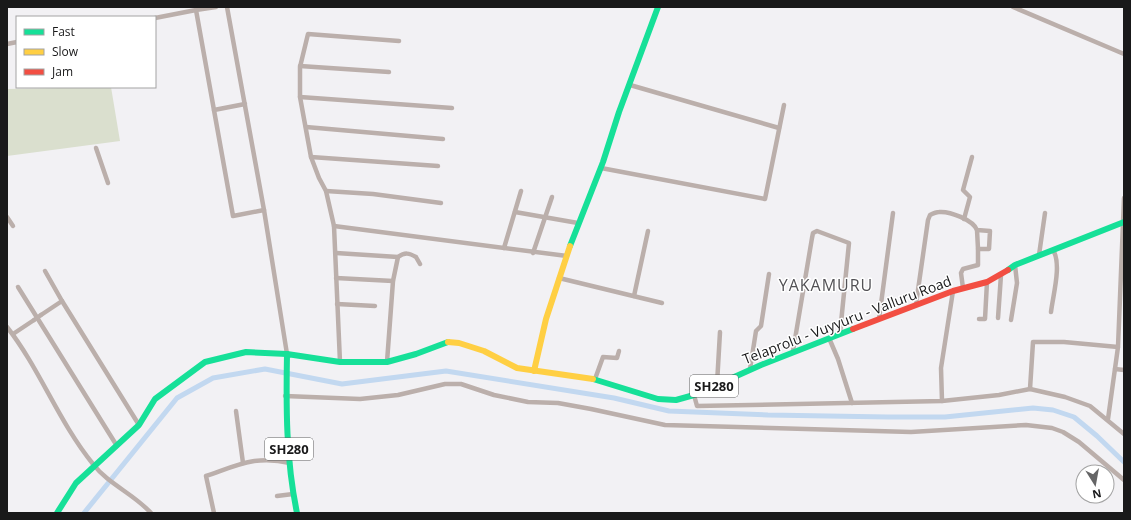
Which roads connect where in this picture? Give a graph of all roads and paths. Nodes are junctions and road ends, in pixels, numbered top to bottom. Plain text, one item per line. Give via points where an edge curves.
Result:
1 (216, 7) edge
2 (227, 7) edge
3 (658, 7) edge
4 (1013, 7) edge
5 (196, 10) junction
6 (156, 18) edge
7 (399, 41) dead end
8 (1124, 54) edge
9 (300, 66) junction
10 (389, 72) dead end
11 (630, 85) junction
12 (300, 98) junction
13 (245, 104) junction
14 (784, 104) dead end
15 (452, 108) dead end
16 (214, 110) junction
17 (306, 127) junction
18 (780, 128) junction
19 (443, 139) dead end
20 (96, 148) dead end
21 (311, 157) junction
22 (972, 157) dead end
23 (438, 166) dead end
24 (601, 168) junction
25 (108, 183) dead end
26 (326, 191) junction
27 (521, 191) dead end
28 (552, 197) dead end
29 (1124, 198) edge
30 (441, 203) dead end
31 (264, 210) junction
32 (515, 212) junction
33 (893, 213) dead end
34 (1046, 214) dead end
35 (546, 216) junction
36 (7, 217) edge
37 (964, 219) junction
38 (1123, 222) edge
39 (578, 223) junction
40 (14, 226) dead end
41 (334, 226) junction
42 (977, 230) junction
43 (648, 231) dead end
44 (504, 248) junction
45 (978, 249) junction
46 (1053, 250) junction
47 (336, 253) junction
48 (533, 253) junction
49 (1039, 255) junction
50 (567, 256) junction
51 (398, 257) junction
52 (1122, 258) edge
53 (420, 264) dead end
54 (1015, 265) junction
55 (45, 271) dead end
56 (769, 274) dead end
57 (1002, 275) junction
58 (336, 278) junction
59 (559, 278) junction
60 (393, 280) junction
61 (1122, 280) edge
62 (987, 282) junction
63 (18, 287) dead end
64 (963, 288) junction
65 (953, 291) junction
66 (634, 296) junction
67 (62, 301) junction
68 (662, 303) dead end
69 (337, 304) junction
70 (916, 304) junction
71 (375, 306) dead end
72 (1051, 312) dead end
73 (1122, 315) edge
74 (998, 318) dead end
75 (878, 319) junction
76 (979, 319) dead end
77 (1011, 320) dead end
78 (7, 327) edge
79 (720, 332) dead end
80 (13, 334) junction
81 (840, 334) junction
82 (829, 338) junction
83 (1118, 347) junction
84 (620, 351) dead end
85 (794, 351) junction
86 (287, 354) junction
87 (340, 362) junction
88 (387, 362) junction
89 (750, 369) junction
90 (1115, 369) junction
91 (1124, 370) edge
92 (534, 371) junction
93 (595, 379) junction
94 (717, 384) junction
95 (1030, 390) junction
96 (694, 395) junction
97 (285, 396) junction
98 (942, 401) junction
99 (852, 403) junction
100 (236, 411) dead end
101 (1108, 419) junction
102 (139, 425) junction
103 (1124, 434) edge
104 (117, 446) junction
105 (290, 462) junction
106 (243, 463) junction
107 (94, 466) junction
108 (1124, 480) edge
109 (293, 494) junction
110 (277, 496) dead end
111 (58, 513) edge
112 (151, 513) edge
113 (212, 513) edge
114 (296, 513) edge

1 - 5 street
2 - 13 street
3 - 11 main road
4 - 8 street
5 - 6 street
5 - 16 street
7 - 9 street via 308,34
9 - 10 street
9 - 12 street
11 - 18 street
11 - 24 main road
12 - 15 street
12 - 17 street
13 - 16 street
13 - 31 street
14 - 18 street
16 - 31 street via 233,216
17 - 19 street
17 - 21 street
18 - 24 street via 765,200
20 - 25 street
21 - 23 street
21 - 26 street
22 - 37 street via 963,190 970,196
24 - 39 main road
26 - 30 street
26 - 41 street
27 - 32 street
28 - 35 street
29 - 38 street
31 - 86 street
32 - 35 street
32 - 44 street
33 - 75 street
34 - 49 street
35 - 39 street
35 - 48 street
36 - 40 street
37 - 42 street via 975,225
37 - 70 street via 939,212 930,215
38 - 46 main road, Telaprolu - Vuyyuru - Valluru Road / SH280
38 - 52 street
39 - 50 main road
41 - 44 street
41 - 47 street
42 - 45 street
42 - 45 street via 990,231 989,249
43 - 66 street
44 - 48 street
45 - 64 street via 978,265 963,269 961,273
46 - 49 main road, Telaprolu - Vuyyuru - Valluru Road / SH280
46 - 72 street via 1057,256 1057,266
47 - 51 street
47 - 58 street
48 - 50 street
49 - 54 main road, Telaprolu - Vuyyuru - Valluru Road / SH280
50 - 59 main road
51 - 53 street via 409,253 416,256
51 - 60 street
52 - 61 street
54 - 57 main road, Telaprolu - Vuyyuru - Valluru Road / SH280
54 - 77 street via 1017,283
55 - 67 street
56 - 89 street via 761,326 756,331
57 - 62 main road, Telaprolu - Vuyyuru - Valluru Road / SH280
57 - 74 street
58 - 60 street
58 - 69 street
59 - 66 street
59 - 92 main road via 544,321
60 - 88 street
61 - 73 street
62 - 64 main road, Telaprolu - Vuyyuru - Valluru Road / SH280
62 - 76 street via 984,319
63 - 104 street
64 - 65 main road, Telaprolu - Vuyyuru - Valluru Road / SH280
65 - 70 main road, Telaprolu - Vuyyuru - Valluru Road / SH280
65 - 98 street via 941,368
66 - 68 street
67 - 80 street, bridge
67 - 102 street
69 - 71 street
69 - 87 street
70 - 75 main road, Telaprolu - Vuyyuru - Valluru Road / SH280
73 - 83 street
75 - 81 main road, Telaprolu - Vuyyuru - Valluru Road / SH280
78 - 80 street
79 - 94 street
80 - 107 street via 65,426
81 - 82 main road, Telaprolu - Vuyyuru - Valluru Road / SH280
81 - 85 street via 848,242 817,231 813,233 812,238
82 - 85 main road, Telaprolu - Vuyyuru - Valluru Road / SH280
82 - 99 street
83 - 90 street
83 - 95 street via 1033,342
84 - 93 street via 617,358 603,357
85 - 89 main road, Telaprolu - Vuyyuru - Valluru Road / SH280
86 - 87 main road, Telaprolu - Vuyyuru - Valluru Road / SH280
86 - 97 main road, SH280
86 - 102 main road, Telaprolu - Vuyyuru - Valluru Road via 246,352 205,362 155,399
87 - 88 main road, Telaprolu - Vuyyuru - Valluru Road / SH280
88 - 92 main road, Telaprolu - Vuyyuru - Valluru Road / SH280 via 446,342 460,343 484,351 516,368
89 - 94 main road, Telaprolu - Vuyyuru - Valluru Road / SH280
90 - 91 street
90 - 101 street
92 - 93 main road, Telaprolu - Vuyyuru - Valluru Road / SH280
93 - 96 main road, Telaprolu - Vuyyuru - Valluru Road / SH280 via 658,400 676,400
94 - 96 main road, Telaprolu - Vuyyuru - Valluru Road / SH280
95 - 98 street
95 - 101 street via 1065,397 1090,406
96 - 99 street via 697,406
97 - 105 main road, SH280
97 - 108 street via 360,399 398,395 446,384 461,384 494,395 528,402 558,403 665,425 911,432 1026,425 1063,432 1079,442
98 - 99 street
100 - 106 street
101 - 103 street
102 - 104 main road, Telaprolu - Vuyyuru - Valluru Road
104 - 107 main road, Telaprolu - Vuyyuru - Valluru Road
105 - 106 street via 268,458
105 - 109 main road, SH280
106 - 113 street via 206,476
107 - 111 main road, Telaprolu - Vuyyuru - Valluru Road via 76,483
107 - 112 street
109 - 110 street
109 - 114 main road, SH280

